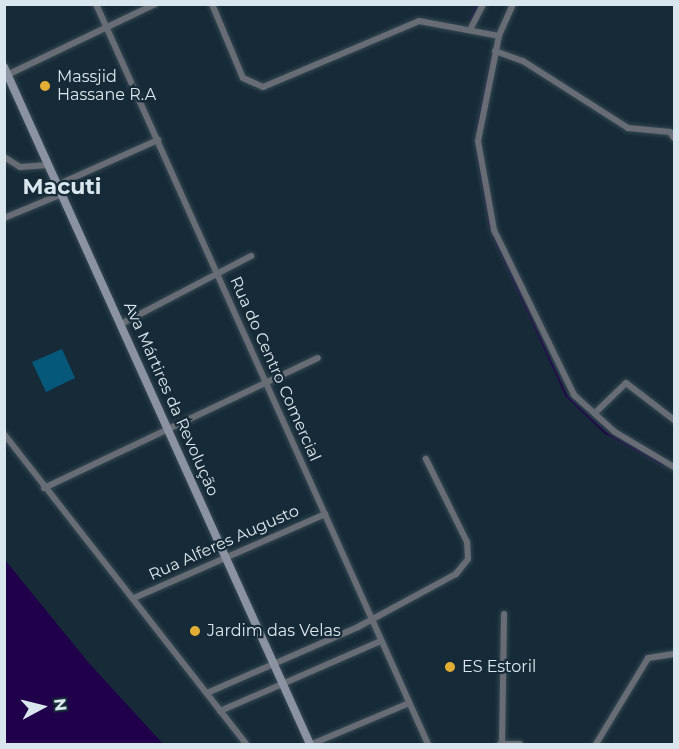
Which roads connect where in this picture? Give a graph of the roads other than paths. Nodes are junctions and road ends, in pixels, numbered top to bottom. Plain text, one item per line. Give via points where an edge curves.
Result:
1 (96, 4) edge
2 (155, 4) edge
3 (212, 4) edge
4 (483, 4) edge
5 (513, 4) edge
6 (107, 28) junction
7 (471, 28) junction
8 (499, 36) junction
9 (495, 51) junction
10 (6, 73) edge
11 (675, 138) edge
12 (158, 140) junction
13 (4, 157) edge
14 (49, 165) junction
15 (57, 185) junction
16 (62, 194) junction
17 (4, 218) edge
18 (251, 256) dead end
19 (218, 274) junction
20 (121, 324) junction
21 (318, 358) dead end
22 (268, 384) junction
23 (595, 413) junction
24 (675, 420) edge
25 (169, 428) junction
26 (4, 434) edge
27 (426, 459) dead end
28 (675, 467) edge
29 (44, 488) junction
30 (324, 514) junction
31 (226, 557) junction
32 (134, 598) junction
33 (504, 614) dead end
34 (372, 618) junction
35 (381, 640) junction
36 (675, 654) edge
37 (273, 664) junction
38 (282, 683) junction
39 (207, 693) junction
40 (410, 703) junction
41 (220, 711) junction
42 (246, 744) edge
43 (311, 744) edge
44 (428, 744) edge
45 (501, 744) edge
46 (520, 744) edge
47 (596, 744) edge

1 - 6 street, Rua do Centro Comercial
2 - 6 street
3 - 7 street via 243,78 263,87 419,21
4 - 7 street
5 - 8 street
6 - 10 street
6 - 12 street, Rua do Centro Comercial
7 - 8 street
8 - 9 street
9 - 11 street via 523,61 628,128 670,132
9 - 23 street via 478,150 494,230 565,379
10 - 14 street, Ava Mártires da Revolução
12 - 15 street
12 - 19 street, Rua do Centro Comercial
13 - 14 street via 20,167
14 - 15 street, Ava Mártires da Revolução
15 - 16 street, Ava Mártires da Revolução
16 - 17 street
16 - 20 street, Ava Mártires da Revolução
18 - 19 street
19 - 20 street
19 - 22 street, Rua do Centro Comercial
20 - 25 street, Ava Mártires da Revolução
21 - 22 street
22 - 25 street
22 - 30 street, Rua do Centro Comercial
23 - 24 street via 626,383
23 - 28 street via 615,432
25 - 29 street
25 - 31 street, Ava Mártires da Revolução
26 - 29 street
27 - 34 street via 467,542 468,559 456,574
29 - 32 street
30 - 31 street, Rua Alferes Augusto
30 - 34 street, Rua do Centro Comercial
31 - 32 street, Rua Alferes Augusto
31 - 37 street, Ava Mártires da Revolução
32 - 39 street
33 - 45 street
34 - 35 street, Rua do Centro Comercial
34 - 37 street
35 - 38 street
35 - 40 street, Rua do Centro Comercial
36 - 47 street via 654,654
37 - 38 street, Ava Mártires da Revolução
37 - 39 street
38 - 41 street
38 - 43 street, Ava Mártires da Revolução
39 - 41 street
40 - 43 street
40 - 44 street, Rua do Centro Comercial
41 - 42 street
45 - 46 street

